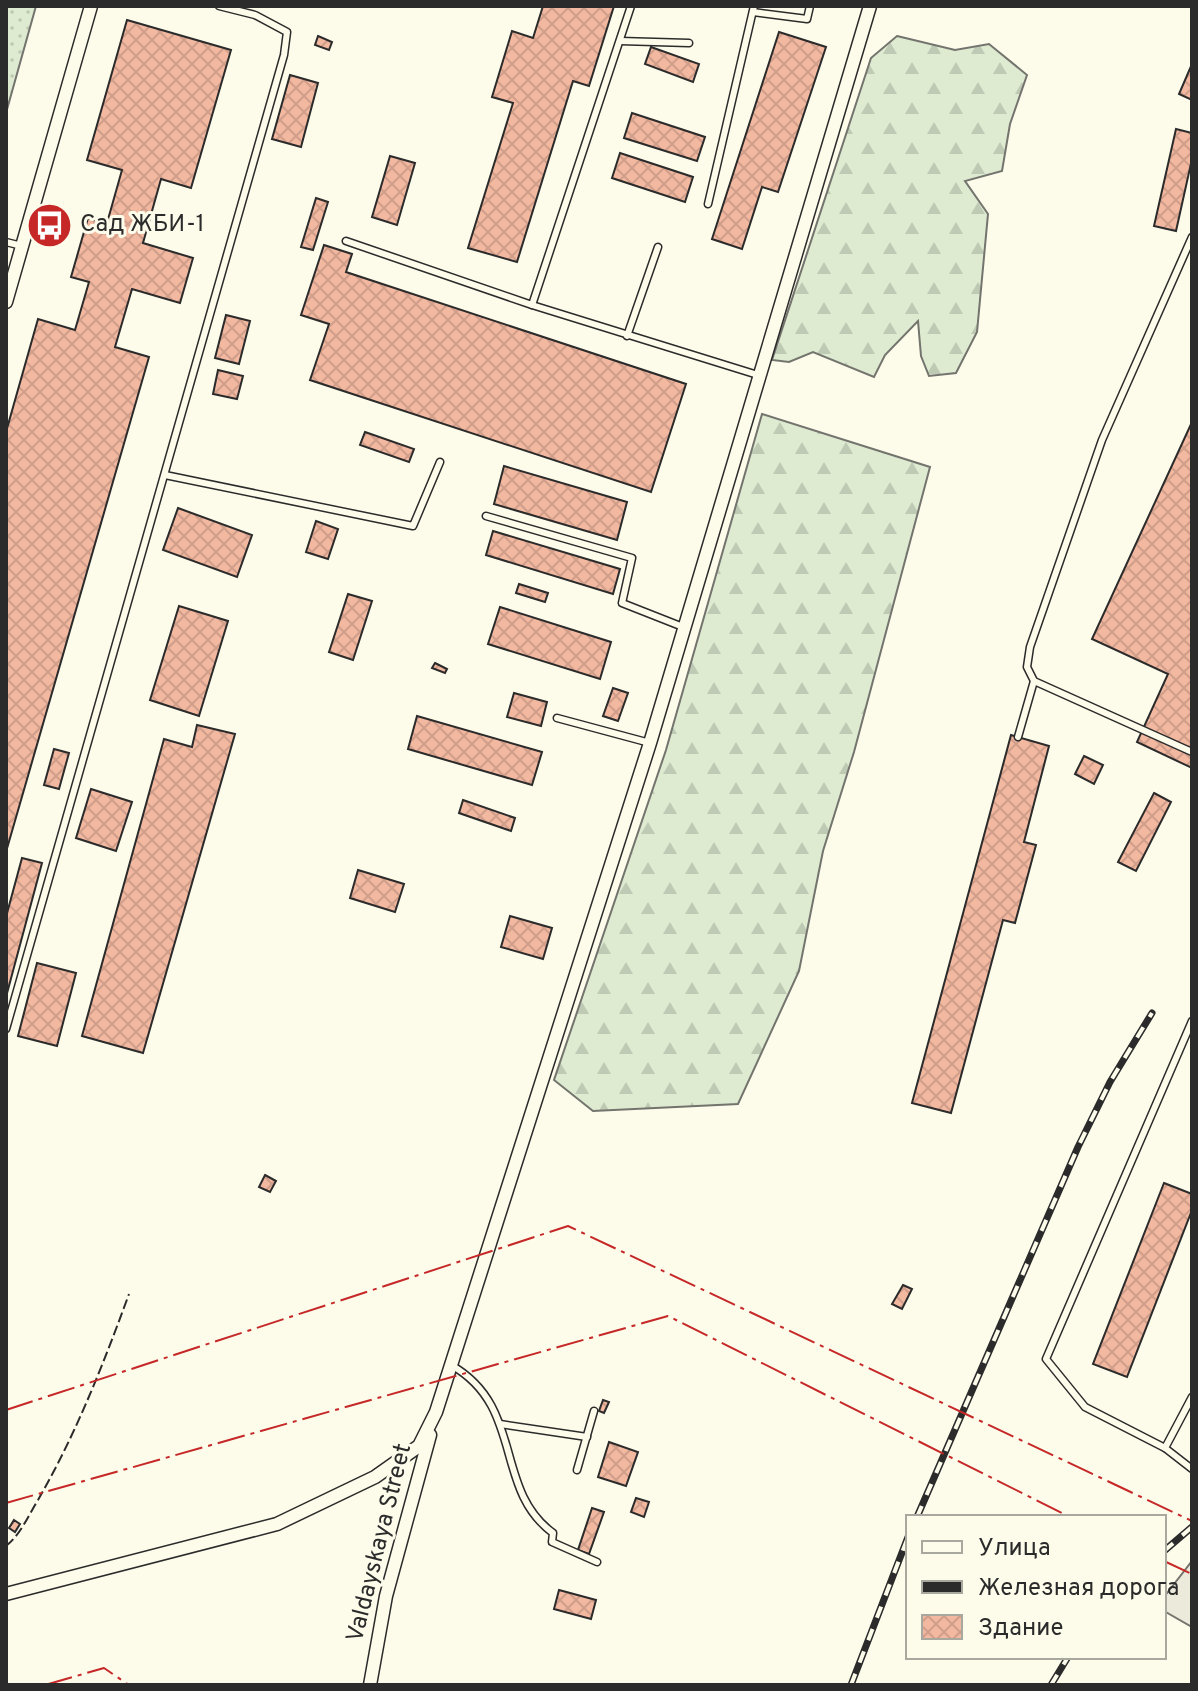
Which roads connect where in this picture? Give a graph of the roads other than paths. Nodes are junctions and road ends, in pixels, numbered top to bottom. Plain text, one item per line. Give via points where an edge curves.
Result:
1 (91, 6) edge
2 (219, 6) edge
3 (631, 6) edge
4 (810, 6) edge
5 (870, 6) edge
6 (753, 9) edge
7 (620, 41) junction
8 (689, 43) dead end
9 (708, 204) dead end
10 (1192, 237) edge
11 (346, 241) dead end
12 (6, 242) edge
13 (22, 246) junction
14 (658, 247) dead end
15 (6, 302) edge
16 (532, 305) junction
17 (627, 336) junction
18 (761, 376) junction
19 (440, 462) dead end
20 (165, 475) junction
21 (486, 516) dead end
22 (683, 627) junction
23 (1034, 681) junction
24 (557, 718) dead end
25 (1018, 737) dead end
26 (650, 743) junction
27 (1192, 752) edge
28 (1192, 1021) edge
29 (6, 1029) edge
30 (451, 1365) junction
31 (1192, 1397) edge
32 (594, 1411) dead end
33 (436, 1412) junction
34 (500, 1424) junction
35 (587, 1437) junction
36 (1165, 1448) junction
37 (1192, 1469) edge
38 (577, 1470) dead end
39 (597, 1562) dead end
40 (7, 1597) edge
41 (370, 1685) edge

1 - 13 street
2 - 20 lane via 255,15 287,32
3 - 7 lane
4 - 6 lane via 807,19
5 - 18 street
6 - 9 lane
7 - 8 lane
7 - 16 lane
10 - 23 lane via 1102,440 1030,647 1027,667
11 - 16 lane
12 - 13 lane
13 - 15 street
14 - 17 lane
16 - 17 lane
17 - 18 lane
18 - 22 street
19 - 20 lane via 413,526
20 - 29 lane
21 - 22 lane via 632,558 622,603
22 - 26 street
23 - 25 lane
23 - 27 lane
24 - 26 lane
26 - 30 street
28 - 36 lane via 1046,1359 1085,1407
30 - 33 street
30 - 34 lane via 475,1378
31 - 36 lane
32 - 35 lane
33 - 40 street via 419,1446 375,1477 277,1524
33 - 41 street, Valdayskaya Street via 386,1596
34 - 35 lane
34 - 39 lane via 524,1502 535,1520 553,1533 552,1542
35 - 38 lane
36 - 37 lane

